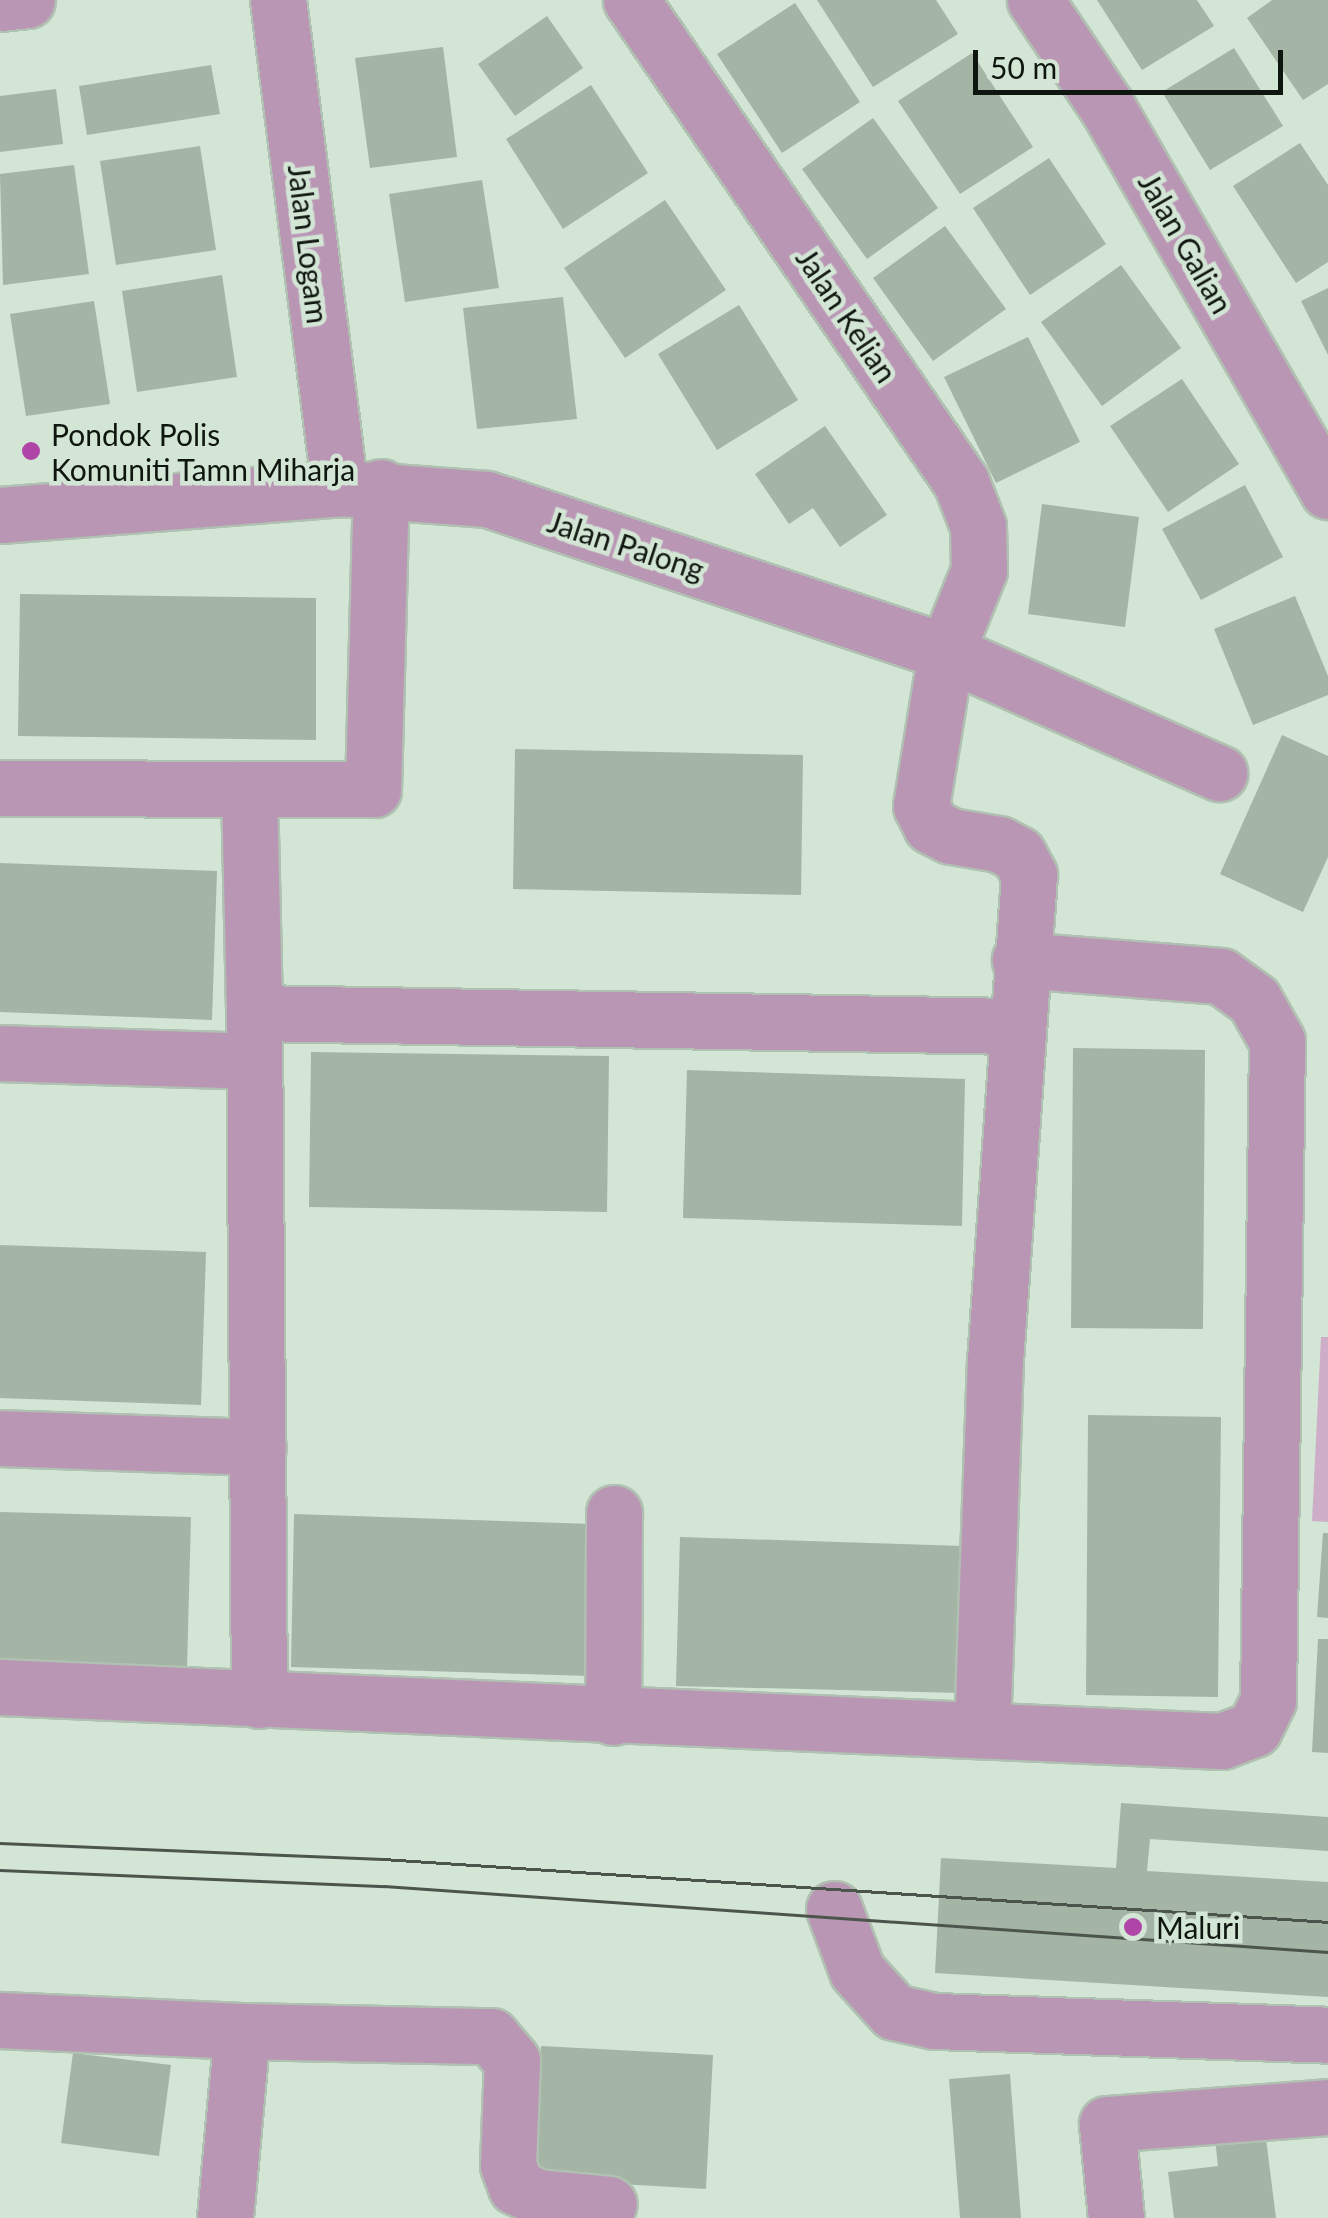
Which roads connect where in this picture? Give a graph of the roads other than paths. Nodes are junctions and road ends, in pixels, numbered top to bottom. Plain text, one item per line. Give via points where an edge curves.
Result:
1 (28, 0) edge
2 (278, 0) edge
3 (630, 0) edge
4 (1036, 0) edge
5 (0, 3) edge
6 (361, 487) junction
7 (1328, 491) edge
8 (0, 515) edge
9 (946, 652) junction
10 (1219, 773) dead end
11 (0, 788) edge
12 (248, 789) junction
13 (1020, 960) junction
14 (1014, 1026) junction
15 (254, 1037) junction
16 (0, 1052) edge
17 (0, 1438) edge
18 (258, 1447) junction
19 (614, 1512) dead end
20 (0, 1687) edge
21 (259, 1700) junction
22 (612, 1717) junction
23 (982, 1730) junction
24 (834, 1909) dead end
25 (0, 2020) edge
26 (242, 2031) junction
27 (1328, 2035) edge
28 (1328, 2108) edge
29 (609, 2204) dead end
30 (224, 2218) edge
31 (1116, 2218) edge

1 - 5 street
2 - 6 street, Jalan Logam
3 - 9 street, Jalan Kelian via 962,482 978,526 979,570
4 - 7 street, Jalan Galian via 1107,107
6 - 8 street, Jalan Palong
6 - 9 street, Jalan Palong via 487,499
6 - 12 street, Jalan Logam via 374,789
9 - 10 street, Jalan Palong
9 - 13 street, Jalan Kelian via 921,806 932,826 951,836 1018,854 1029,874
11 - 12 street
12 - 15 street
13 - 14 street
13 - 23 street via 1221,976 1254,1000 1277,1040 1268,1700 1254,1730 1222,1740
14 - 15 street
14 - 23 street
15 - 16 street
15 - 18 street
17 - 18 street
18 - 21 street
19 - 22 street
20 - 21 street
21 - 22 street
22 - 23 street
24 - 27 street via 857,1971 894,2012 934,2021
25 - 26 street
26 - 29 street via 491,2036 512,2062 508,2164 516,2187 538,2197
26 - 30 street
28 - 31 street via 1108,2124

